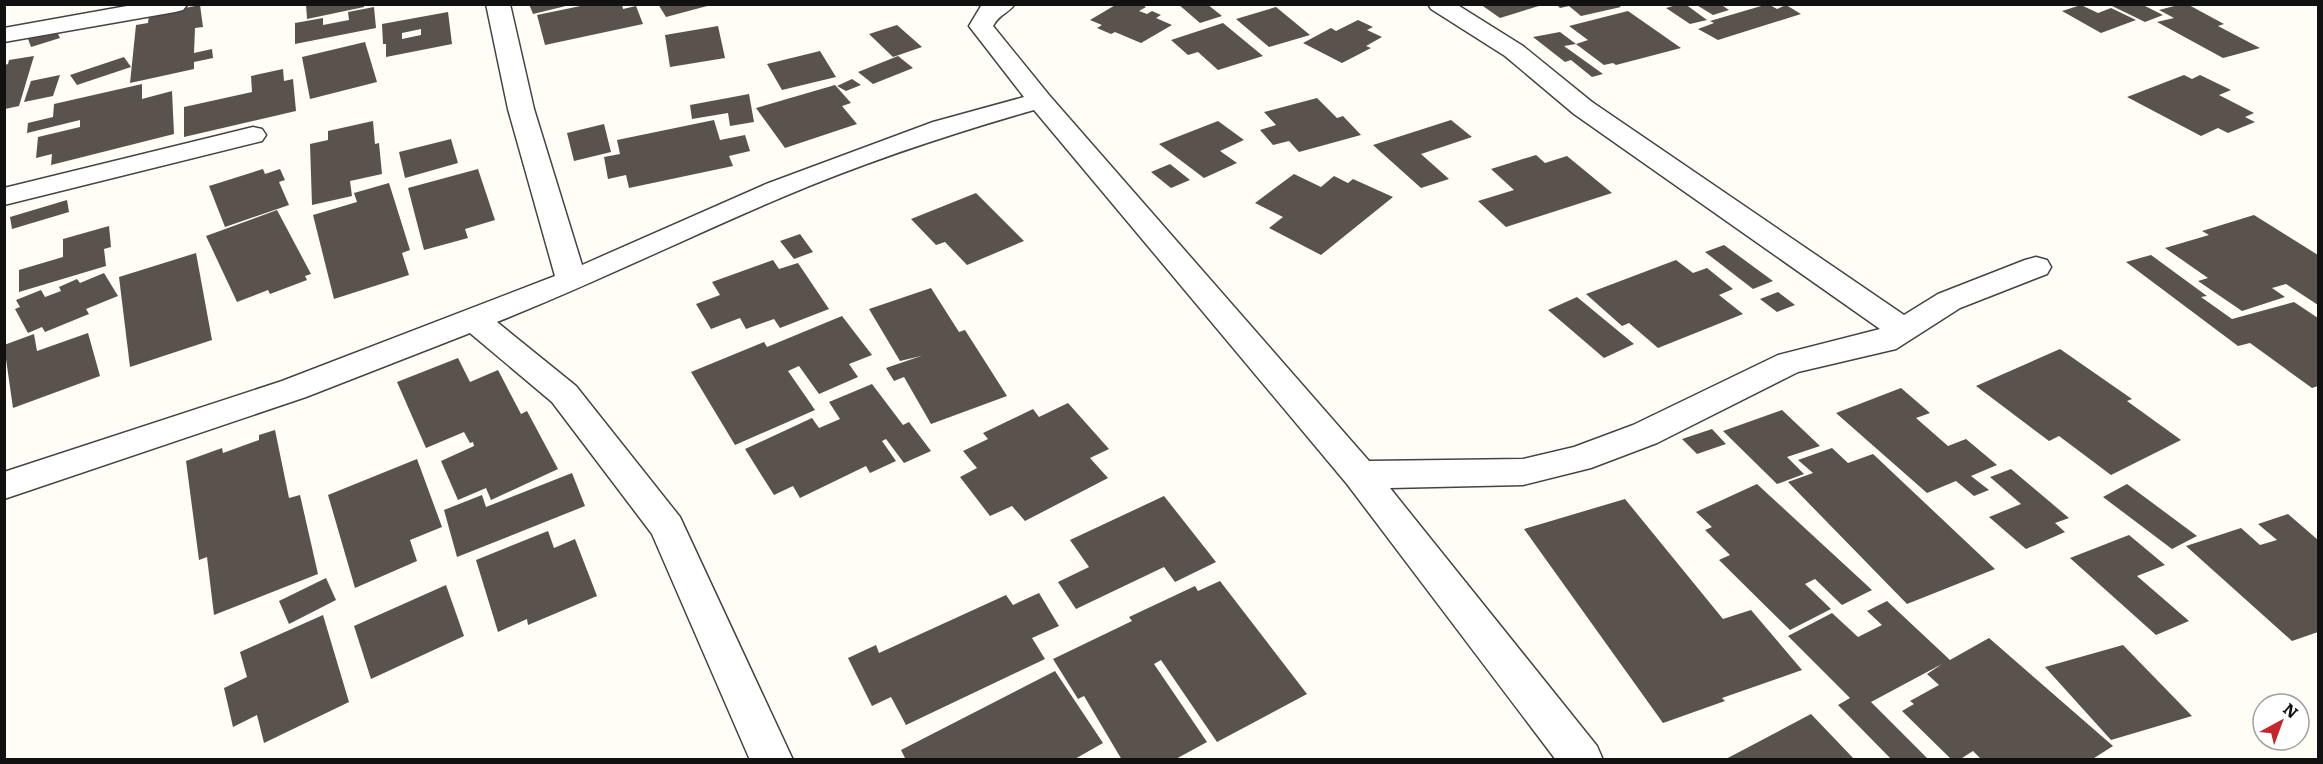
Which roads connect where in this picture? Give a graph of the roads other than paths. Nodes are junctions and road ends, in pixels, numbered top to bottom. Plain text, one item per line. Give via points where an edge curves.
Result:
1 (498, 4) edge
2 (1004, 4) edge
3 (1439, 4) edge
4 (175, 5) edge
5 (4, 35) edge
6 (1040, 100) junction
7 (253, 135) dead end
8 (4, 197) edge
9 (2036, 267) dead end
10 (572, 281) junction
11 (472, 318) junction
12 (1902, 329) junction
13 (1360, 475) junction
14 (4, 486) edge
15 (771, 759) edge
16 (1582, 759) edge

1 - 10 street via 505,51 522,116
2 - 6 street via 989,11 981,26
3 - 12 street via 1514,51 1583,108
4 - 5 street
6 - 10 street via 942,128 776,190
6 - 13 street
7 - 8 street
9 - 12 street via 1949,301
10 - 11 street
11 - 14 street via 294,389
11 - 15 street via 564,394 667,527
12 - 13 street via 1885,341 1789,363 1646,434 1579,459 1523,472
13 - 16 street

